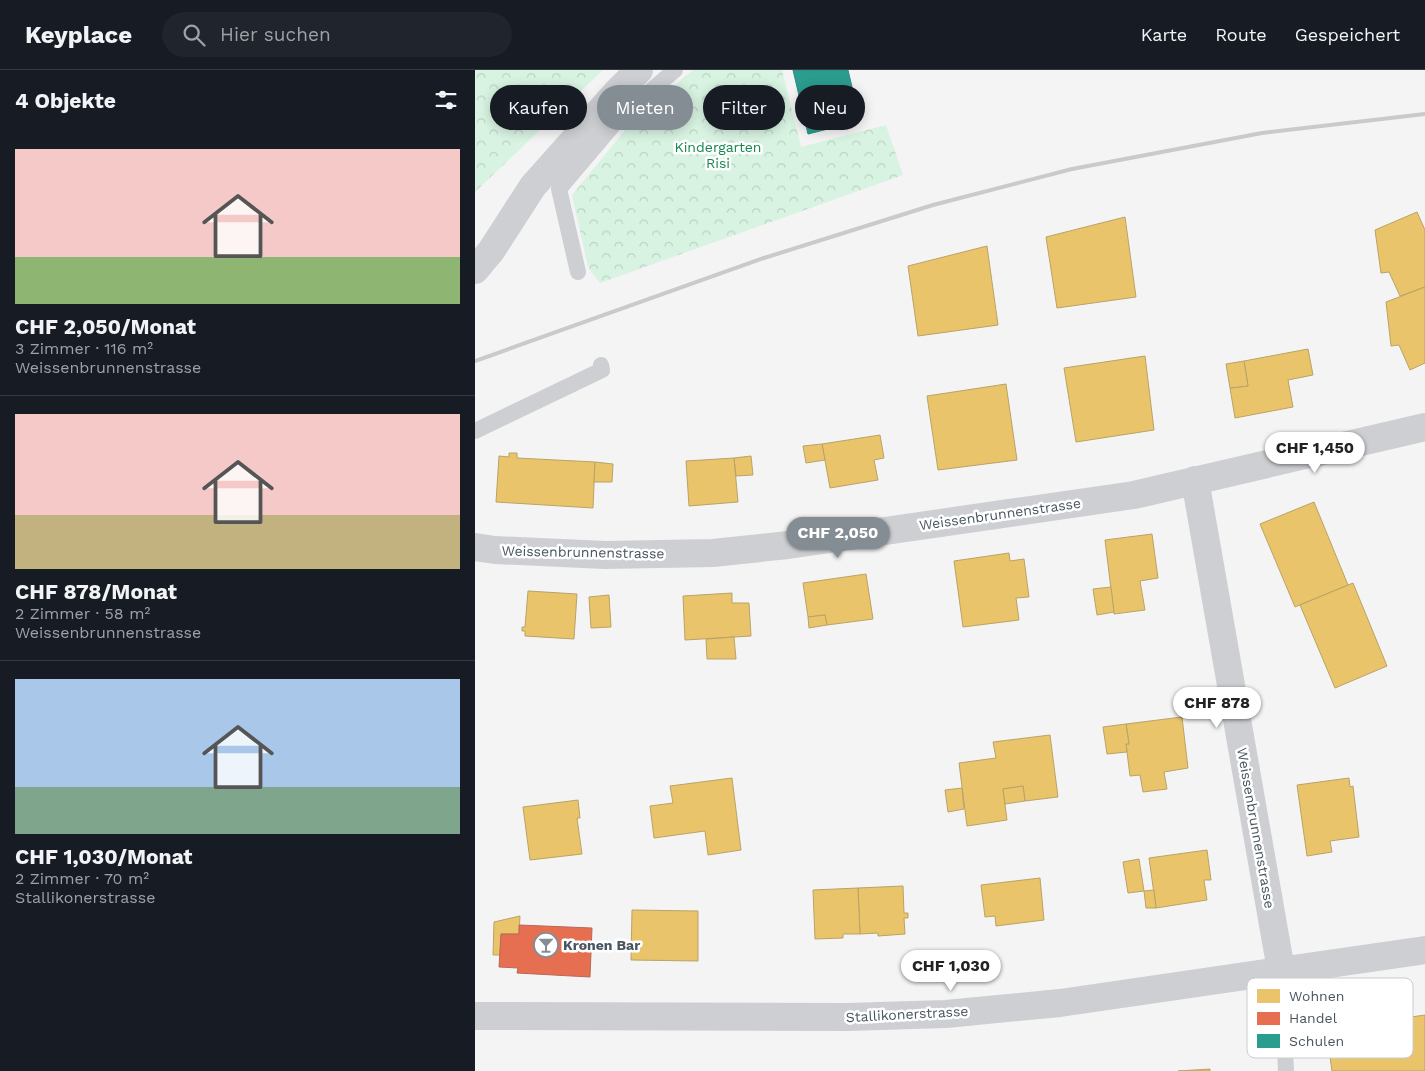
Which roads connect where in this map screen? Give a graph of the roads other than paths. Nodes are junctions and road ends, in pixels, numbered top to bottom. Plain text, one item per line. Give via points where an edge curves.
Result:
1 (639, 70) edge
2 (675, 70) edge
3 (483, 261) edge
4 (578, 272) dead end
5 (601, 365) dead end
6 (1425, 426) edge
7 (475, 431) edge
8 (1195, 480) junction
9 (475, 547) edge
10 (1425, 950) edge
11 (1281, 970) junction
12 (1281, 978) edge
13 (475, 1016) edge
14 (1285, 1058) edge
15 (1286, 1071) edge

1 - 3 street via 533,186
2 - 4 lane via 620,117 559,189
5 - 7 lane via 602,370
6 - 8 street, Weissenbrunnenstrasse
8 - 9 street, Weissenbrunnenstrasse via 1134,495 713,553 605,556
8 - 11 street, Weissenbrunnenstrasse
10 - 11 street, Stallikonerstrasse
11 - 12 lane
11 - 13 street, Stallikonerstrasse via 1060,1003 946,1014 847,1017
14 - 15 lane

